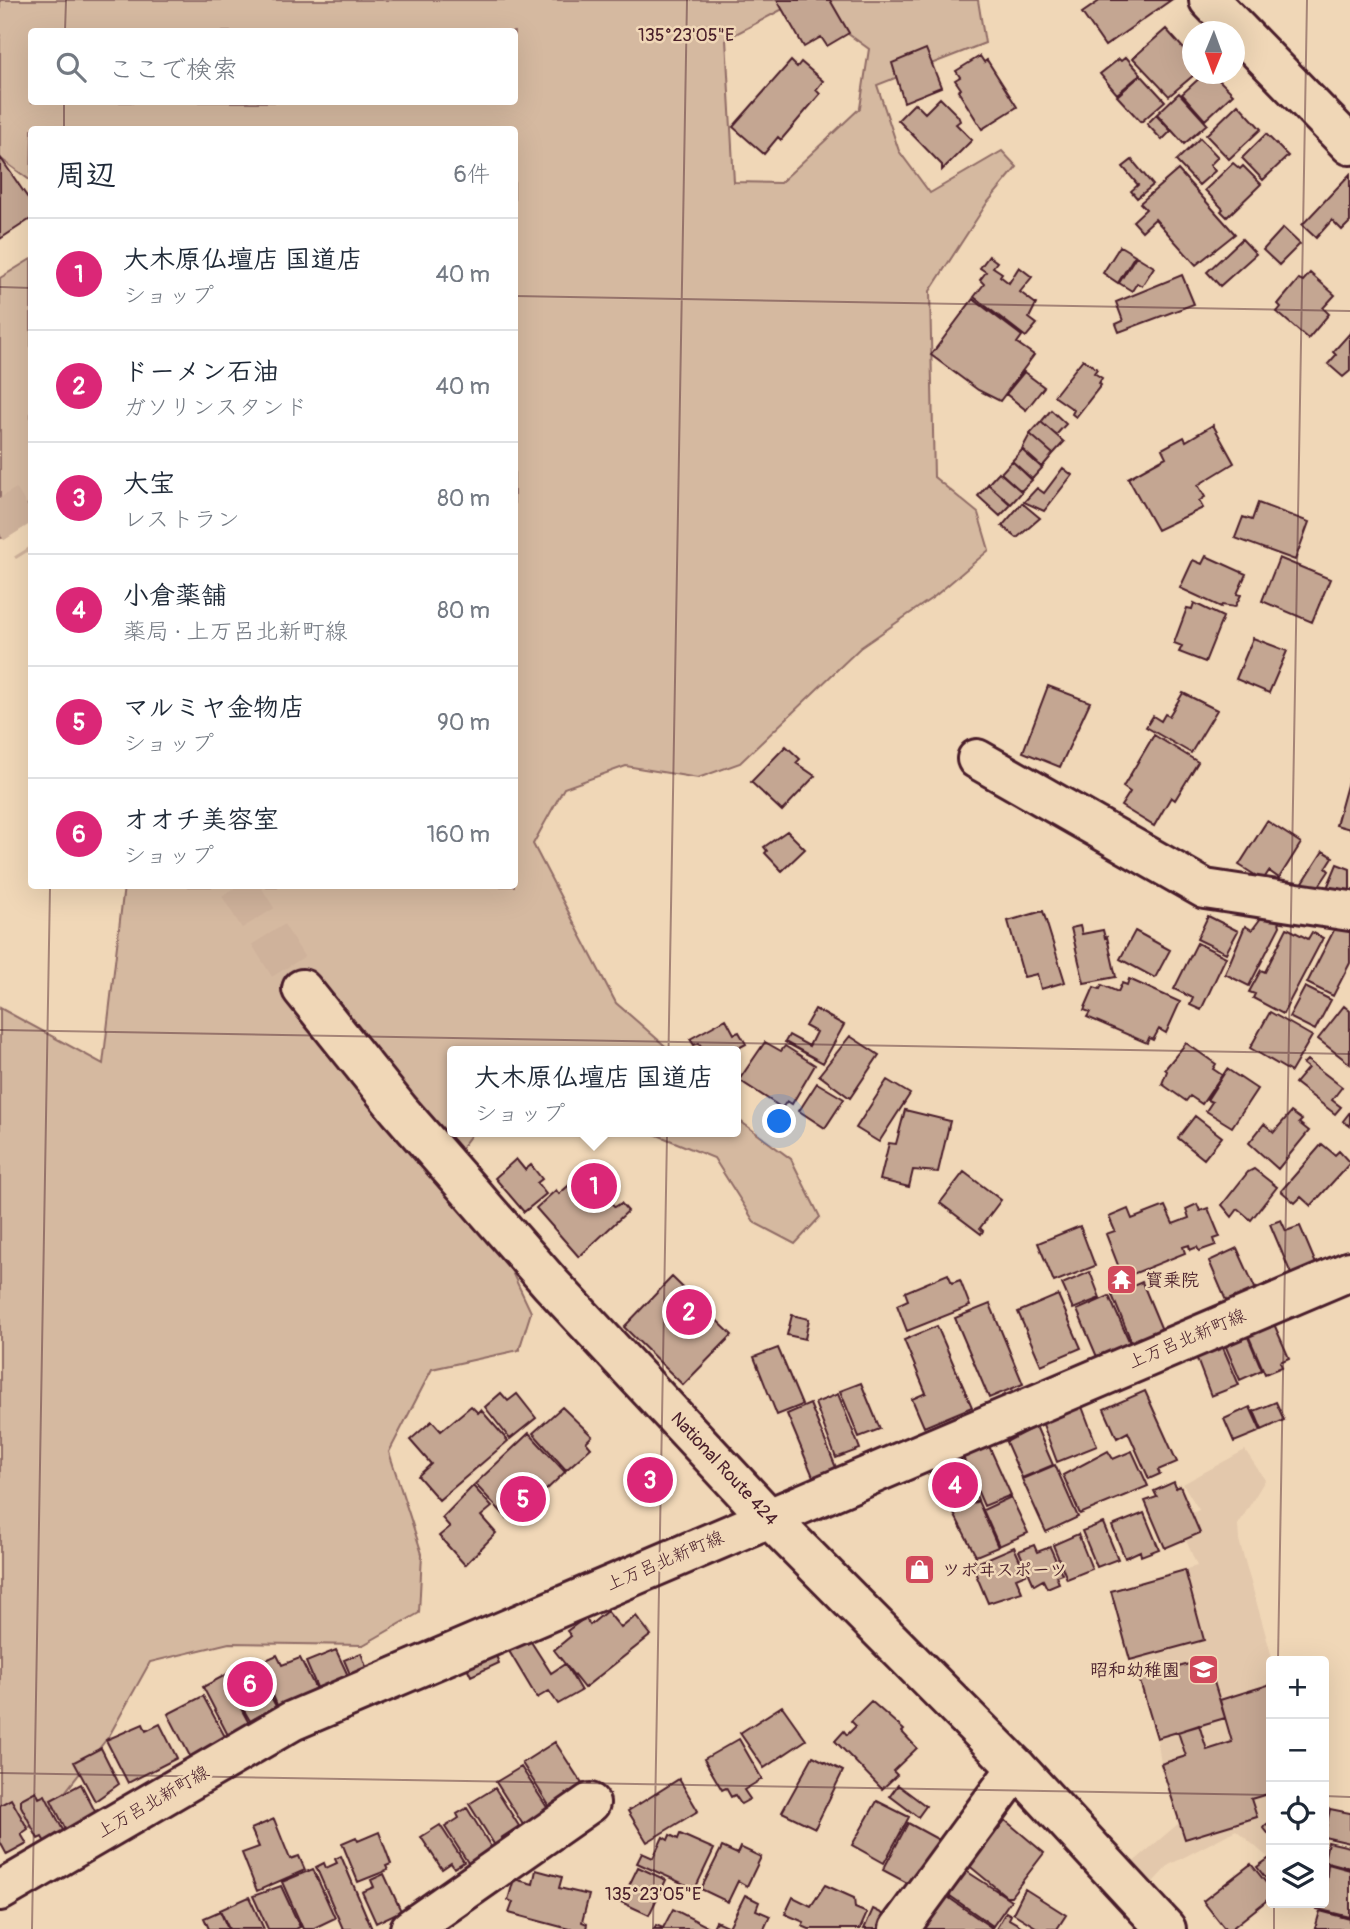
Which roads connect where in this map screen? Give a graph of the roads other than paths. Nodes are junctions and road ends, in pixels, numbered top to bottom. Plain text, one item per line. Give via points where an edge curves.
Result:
1 (1209, 0) edge
2 (1350, 145) edge
3 (977, 759) dead end
4 (1350, 911) edge
5 (302, 989) tunnel mouth
6 (1350, 1271) edge
7 (768, 1517) junction
8 (1017, 1768) junction
9 (590, 1803) dead end
10 (0, 1891) edge
11 (410, 1929) edge
12 (899, 1929) edge
13 (1166, 1929) edge

1 - 2 main road
3 - 4 main road via 1205,889
5 - 7 main road, National Route 424 via 399,1110 550,1283
6 - 7 main road, 上万呂北新町線
7 - 8 main road, National Route 424
7 - 10 main road, 上万呂北新町線 via 292,1721
8 - 12 main road
8 - 13 main road, National Route 424
9 - 11 main road

